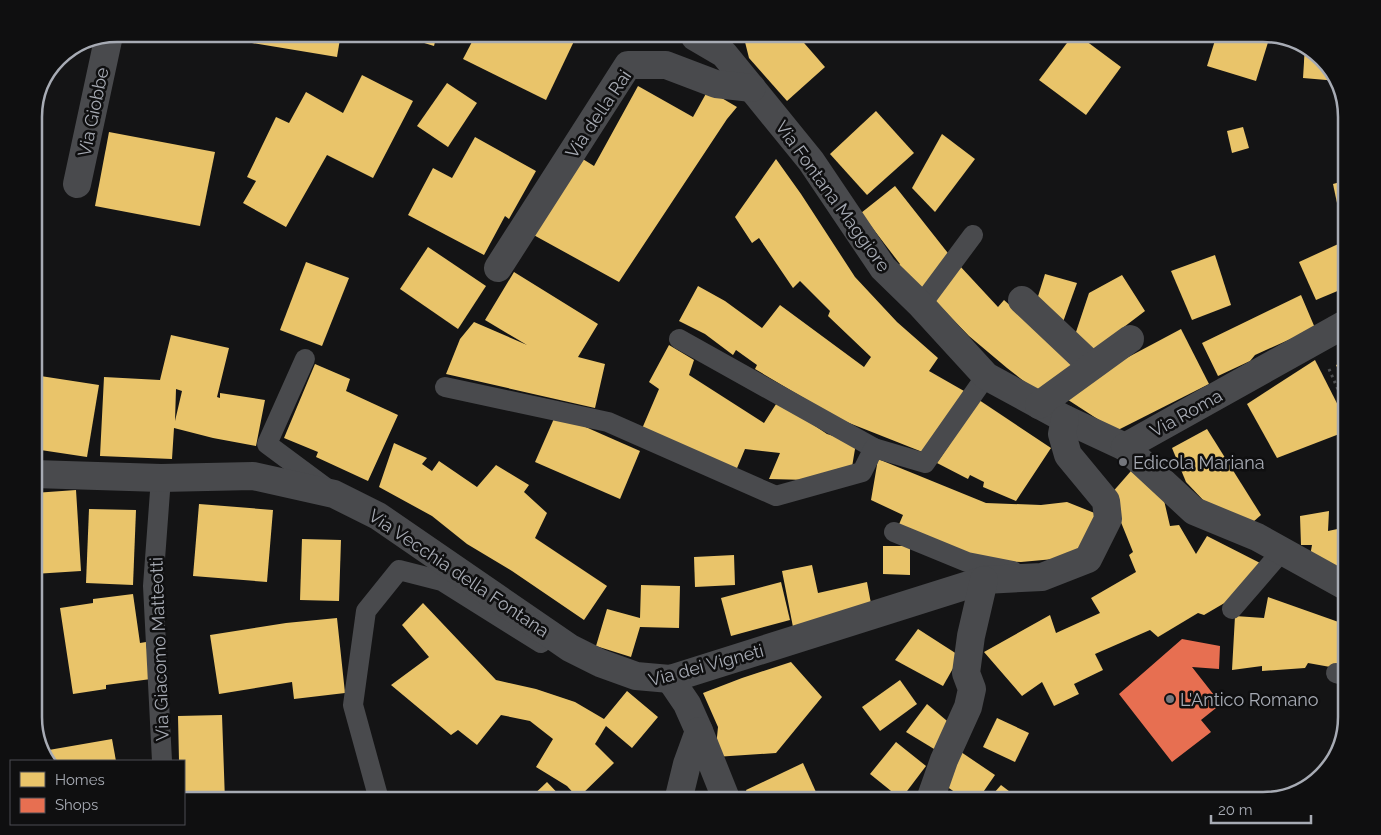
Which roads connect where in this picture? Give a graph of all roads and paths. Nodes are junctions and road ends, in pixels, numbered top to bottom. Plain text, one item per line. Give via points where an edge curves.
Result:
1 (711, 42) edge
2 (107, 43) edge
3 (724, 46) edge
4 (752, 88) junction
5 (77, 184) dead end
6 (972, 235) dead end
7 (498, 268) dead end
8 (1022, 300) dead end
9 (921, 305) junction
10 (1338, 328) edge
11 (679, 338) dead end
12 (1130, 339) dead end
13 (1316, 341) junction
14 (305, 359) dead end
15 (1092, 366) junction
16 (986, 376) junction
17 (445, 387) dead end
18 (1338, 390) edge
19 (1039, 405) junction
20 (1065, 419) junction
21 (1125, 446) junction
22 (874, 448) junction
23 (43, 474) edge
24 (160, 478) junction
25 (334, 494) junction
26 (894, 532) dead end
27 (1282, 551) junction
28 (1042, 577) junction
29 (984, 580) junction
30 (1338, 582) edge
31 (1232, 609) dead end
32 (670, 679) junction
33 (698, 731) junction
34 (162, 760) edge
35 (377, 792) edge
36 (680, 792) edge
37 (723, 792) edge
38 (933, 792) edge

1 - 3 street, Via Fontana Maggiore
2 - 5 street, Via Giobbe
3 - 4 street, Via Fontana Maggiore
4 - 7 street, Via della Rai via 716,84 666,65 628,65
4 - 9 street, Via Fontana Maggiore via 811,161 883,268
6 - 9 lane
8 - 15 street
9 - 16 street, Via Fontana Maggiore
10 - 13 street, Via Roma
11 - 22 lane
12 - 15 street
13 - 18 path
13 - 21 street, Via Roma
14 - 25 lane via 267,444
15 - 19 street
16 - 19 street, Via Fontana Maggiore
16 - 22 lane via 926,463
17 - 22 lane via 608,422 776,496 862,472
19 - 20 street, Via Fontana Maggiore
20 - 21 street, Via Fontana Maggiore
20 - 28 street, Via dei Vigneti via 1062,434 1068,455 1106,501 1108,519 1088,559
21 - 27 street, Via Roma via 1194,510
23 - 24 street, Via Vecchia della Fontana
24 - 25 street, Via Vecchia della Fontana via 252,476
24 - 34 lane, Via Giacomo Matteotti via 153,586
25 - 32 street, Via Vecchia della Fontana via 378,516 570,648 636,676
26 - 28 lane via 967,562
27 - 30 street, Via Roma
27 - 31 lane
28 - 29 street, Via dei Vigneti
29 - 32 street, Via dei Vigneti
29 - 38 street via 966,673 972,689
32 - 33 street via 687,704
32 - 35 lane, Via dei Vigneti via 649,685 587,671 442,581 399,570 366,611 353,705
33 - 36 street
33 - 37 street

